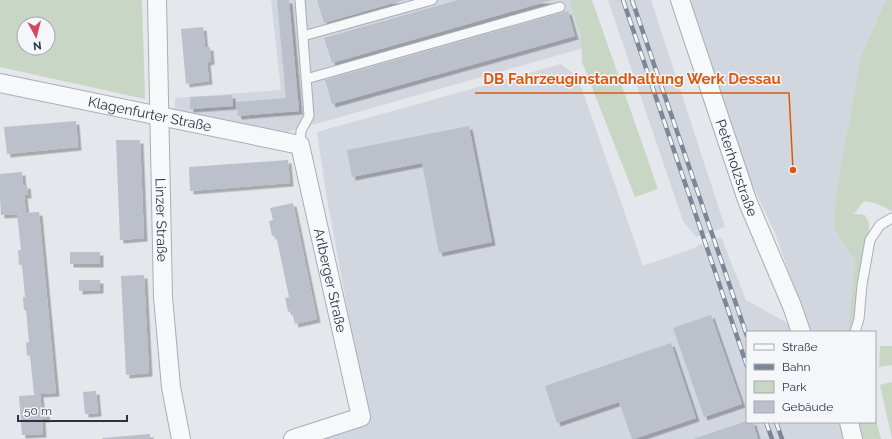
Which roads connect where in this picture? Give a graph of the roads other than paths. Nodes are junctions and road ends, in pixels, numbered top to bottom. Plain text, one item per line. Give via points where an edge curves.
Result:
1 (157, 0) edge
2 (300, 0) edge
3 (432, 0) edge
4 (680, 0) edge
5 (560, 7) dead end
6 (303, 36) junction
7 (306, 79) junction
8 (0, 83) edge
9 (158, 116) junction
10 (300, 145) junction
11 (892, 218) edge
12 (801, 331) edge
13 (855, 331) edge
14 (849, 423) edge
15 (181, 439) edge
16 (293, 439) edge
17 (853, 439) edge

1 - 9 street, Linzer Straße
2 - 6 lane
3 - 6 lane
4 - 12 street, Peterholzstraße via 747,200
5 - 7 lane
6 - 7 lane
7 - 10 lane via 309,116 301,131
8 - 9 street, Klagenfurter Straße
9 - 10 street, Klagenfurter Straße
9 - 15 street, Linzer Straße via 162,297 171,387
10 - 16 street, Arlberger Straße via 361,417
11 - 13 lane via 880,225 870,240
14 - 17 street

